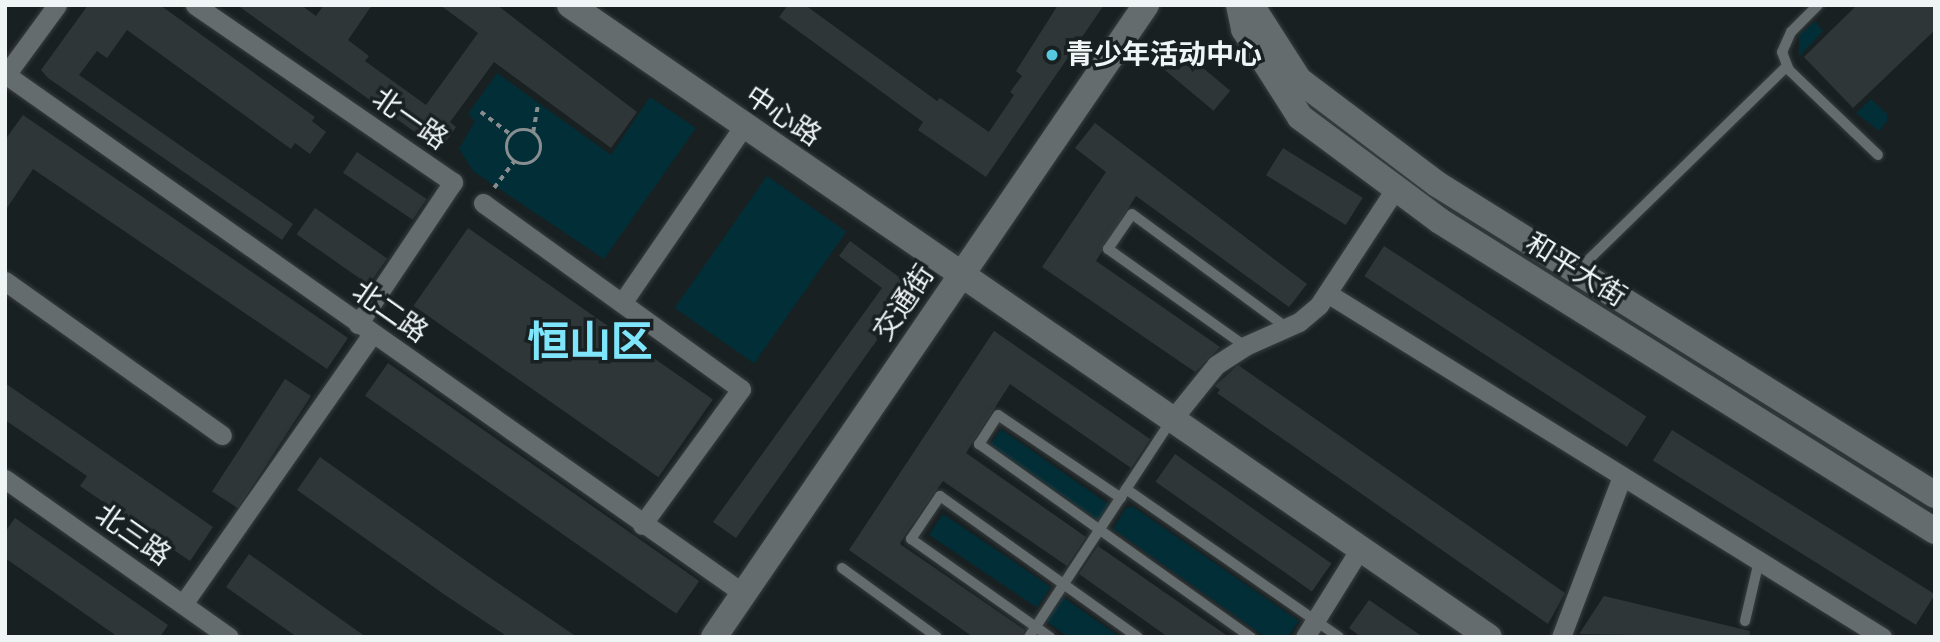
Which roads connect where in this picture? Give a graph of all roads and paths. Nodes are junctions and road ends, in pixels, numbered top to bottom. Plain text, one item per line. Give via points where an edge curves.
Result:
1 (57, 5) edge
2 (195, 5) edge
3 (570, 5) edge
4 (1146, 5) edge
5 (1239, 5) edge
6 (1251, 5) edge
7 (1818, 5) edge
8 (1787, 66) junction
9 (6, 75) edge
10 (538, 103) dead end
11 (481, 112) dead end
12 (743, 127) junction
13 (533, 132) junction
14 (512, 135) junction
15 (1878, 155) dead end
16 (1395, 188) junction
17 (483, 203) dead end
18 (1576, 271) junction
19 (961, 275) junction
20 (5, 281) edge
21 (1327, 293) junction
22 (622, 303) junction
23 (1286, 327) junction
24 (365, 329) junction
25 (1245, 346) junction
26 (1175, 416) junction
27 (222, 435) dead end
28 (1622, 476) junction
29 (5, 480) edge
30 (1123, 494) junction
31 (1935, 495) edge
32 (642, 525) junction
33 (1100, 529) junction
34 (1935, 531) edge
35 (1361, 547) junction
36 (1759, 561) junction
37 (842, 568) dead end
38 (1063, 584) junction
39 (743, 593) junction
40 (183, 604) junction
41 (1745, 621) dead end
42 (1035, 627) junction
43 (1310, 629) edge
44 (229, 637) edge
45 (714, 637) edge
46 (937, 637) edge
47 (1029, 637) edge
48 (1050, 637) edge
49 (1138, 637) edge
50 (1251, 637) edge
51 (1339, 637) edge
52 (1489, 637) edge
53 (1561, 637) edge
54 (1882, 637) edge

1 - 9 street
2 - 24 street, 北一路 via 453,182
3 - 12 street, 中心路
4 - 19 street, 交通街
5 - 16 street, 和平大街 via 1244,29 1300,117
6 - 18 street, 和平大街 via 1299,80 1437,184
7 - 8 lane via 1791,32 1782,52
8 - 15 lane
8 - 18 lane
9 - 24 street, 北二路
10 - 13 path
11 - 14 path
12 - 19 street, 中心路
12 - 22 street
13 - 14 path via 522,130
13 - 14 path via 541,151 525,164 514,160 508,151
16 - 21 street
16 - 34 street, 和平大街 via 1440,221
17 - 22 street
18 - 31 street, 和平大街
19 - 26 street, 中心路
19 - 39 street, 交通街
20 - 27 street
21 - 23 street via 1319,305
21 - 28 street
22 - 32 street via 741,389
23 - 25 street
23 - 25 lane via 1132,214 1108,249
24 - 32 street, 北二路
24 - 40 street
25 - 26 street via 1216,365
26 - 30 lane
26 - 35 street, 中心路
28 - 36 street
28 - 53 street
29 - 40 street, 北三路
30 - 33 lane
30 - 33 lane via 998,415 979,444
30 - 43 lane
32 - 39 street, 北二路
33 - 38 lane
33 - 50 lane
35 - 43 street
35 - 52 street, 中心路
36 - 41 lane
36 - 54 street
37 - 46 lane
38 - 42 lane
38 - 42 lane via 940,496 911,539
38 - 49 lane
39 - 45 street, 交通街
40 - 44 street, 北三路
42 - 47 lane
42 - 48 lane
43 - 51 lane

